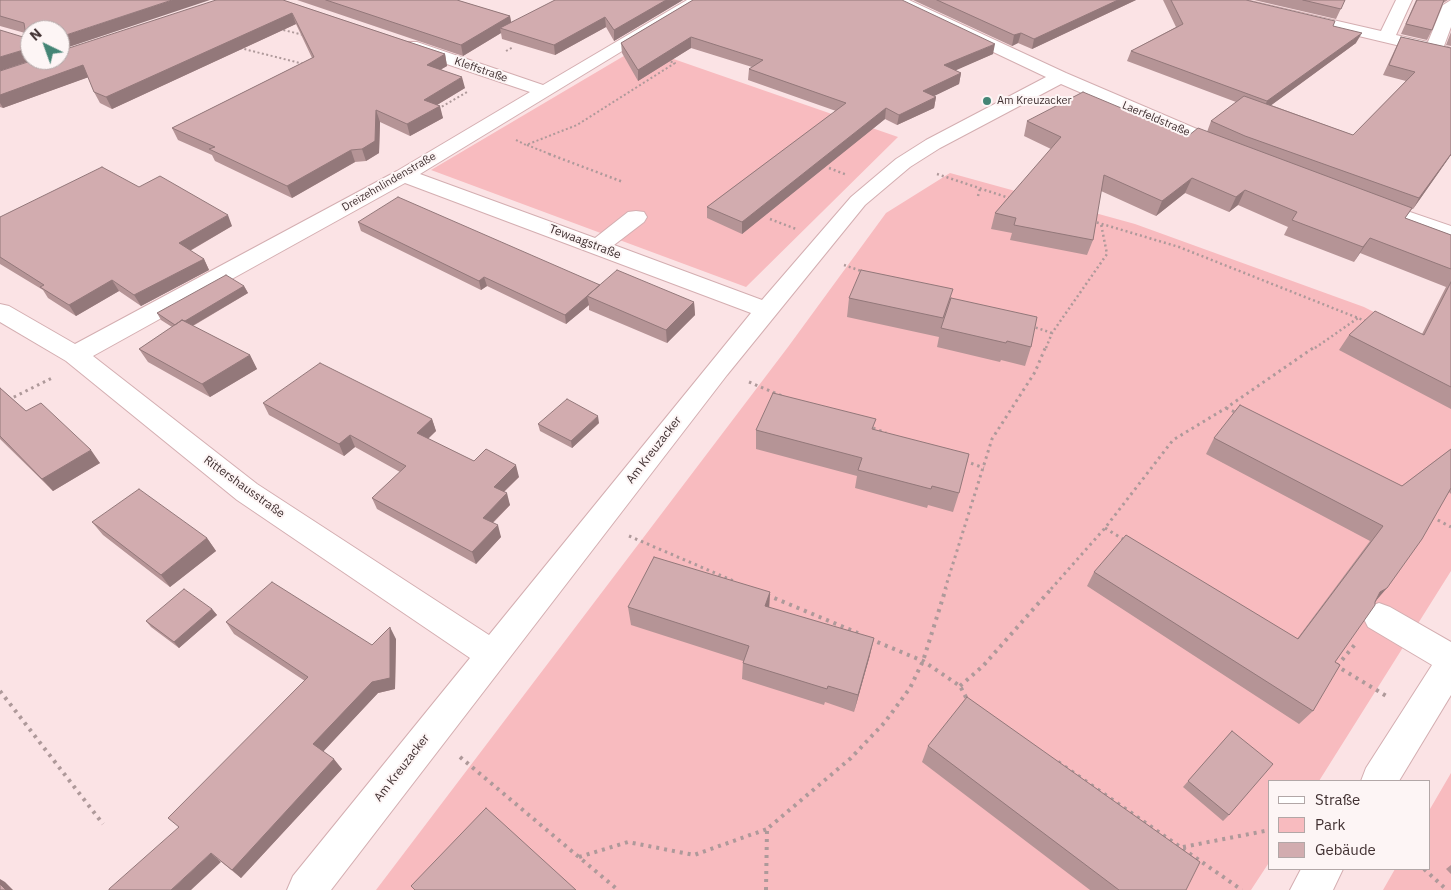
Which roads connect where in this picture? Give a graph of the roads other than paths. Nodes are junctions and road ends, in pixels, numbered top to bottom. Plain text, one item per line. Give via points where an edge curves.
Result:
1 (698, 0) edge
2 (896, 0) edge
3 (1226, 0) edge
4 (1404, 0) edge
5 (1451, 5) edge
6 (1386, 38) junction
7 (399, 42) edge
8 (1434, 49) junction
9 (1451, 53) edge
10 (1060, 77) junction
11 (544, 91) junction
12 (1242, 155) edge
13 (404, 175) junction
14 (1350, 196) edge
15 (636, 217) dead end
16 (1451, 233) edge
17 (598, 247) junction
18 (766, 310) junction
19 (0, 312) edge
20 (75, 355) junction
21 (1378, 616) edge
22 (492, 655) junction
23 (1451, 659) edge
24 (1451, 665) edge
25 (1380, 780) edge
26 (1323, 870) edge
27 (307, 890) edge
28 (1310, 890) edge

1 - 11 street, Dreizehnlindenstraße
2 - 10 street, Laerfeldstraße
3 - 6 street
4 - 6 street
5 - 8 street
6 - 8 street
7 - 11 street, Kleffstraße
8 - 9 street
10 - 12 street, Laerfeldstraße
10 - 18 street, Am Kreuzacker via 947,136 903,163 858,201
11 - 13 street, Dreizehnlindenstraße
13 - 17 street, Tewaagstraße
13 - 20 street, Dreizehnlindenstraße
14 - 16 street
15 - 17 street
17 - 18 street, Tewaagstraße
18 - 22 street, Am Kreuzacker
19 - 20 street, Rittershausstraße
20 - 22 street, Rittershausstraße via 247,492
21 - 23 street
22 - 27 street, Am Kreuzacker
24 - 25 street
26 - 28 street

